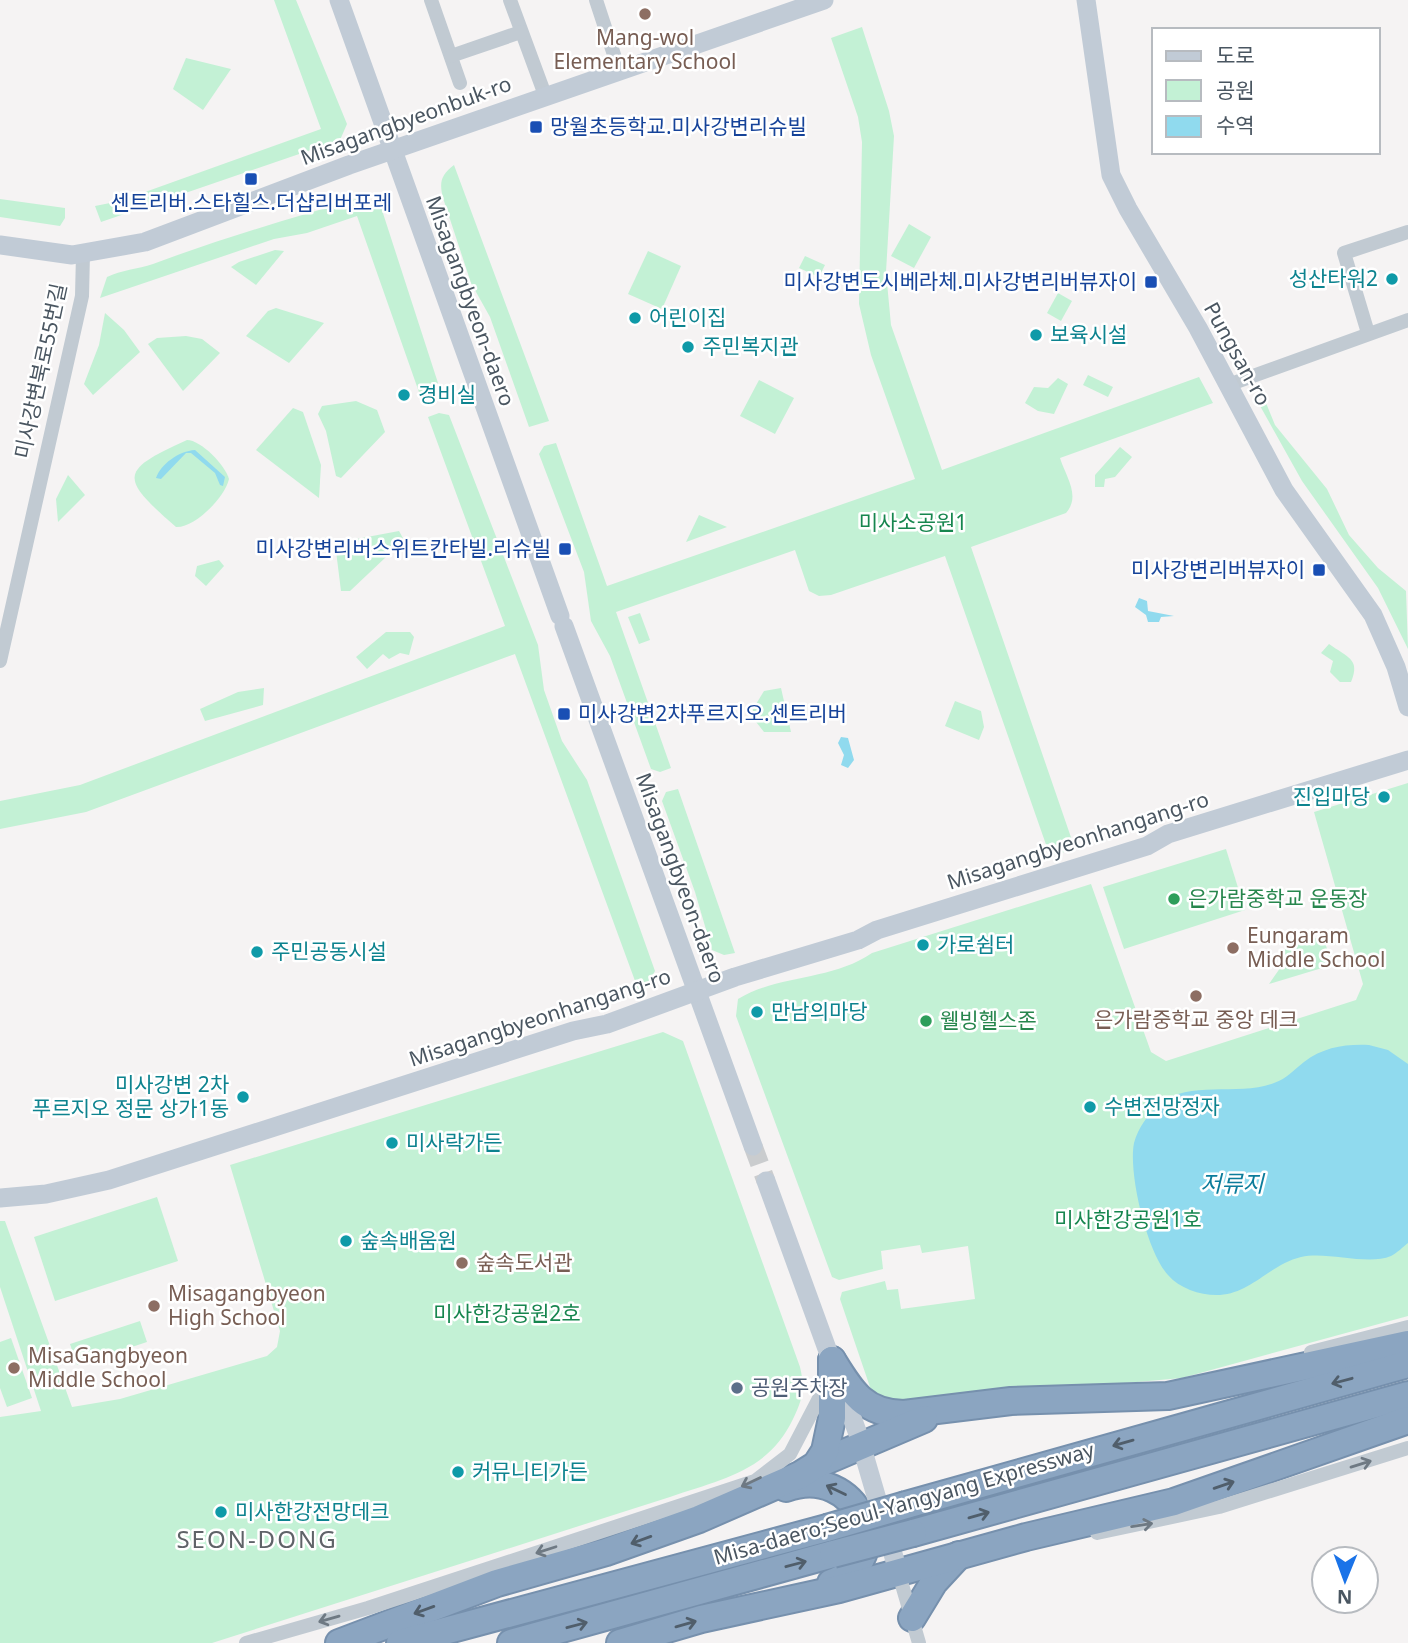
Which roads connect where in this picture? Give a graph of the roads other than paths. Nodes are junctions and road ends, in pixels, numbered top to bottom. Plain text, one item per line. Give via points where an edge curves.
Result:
1 (339, 0) edge
2 (431, 0) edge
3 (510, 0) edge
4 (596, 0) edge
5 (824, 0) edge
6 (1086, 0) edge
7 (521, 32) junction
8 (451, 56) junction
9 (619, 70) junction
10 (460, 83) dead end
11 (545, 95) junction
12 (392, 150) junction
13 (1408, 232) edge
14 (0, 245) edge
15 (83, 254) junction
16 (1408, 320) edge
17 (1368, 333) junction
18 (1228, 385) junction
19 (0, 661) edge
20 (1408, 707) edge
21 (1408, 760) edge
22 (696, 991) junction
23 (753, 1146) tunnel mouth
24 (766, 1181) tunnel mouth
25 (0, 1198) edge
26 (1408, 1327) edge
27 (1408, 1343) edge
28 (1408, 1364) edge
29 (832, 1365) junction
30 (1408, 1395) edge
31 (1010, 1401) junction
32 (959, 1407) junction
33 (1408, 1420) edge
34 (861, 1446) junction
35 (1408, 1448) edge
36 (816, 1465) junction
37 (699, 1519) junction
38 (1026, 1537) junction
39 (960, 1554) junction
40 (898, 1571) junction
41 (767, 1606) junction
42 (912, 1618) junction
43 (246, 1643) edge
44 (339, 1643) edge
45 (400, 1643) edge
46 (511, 1643) edge
47 (620, 1643) edge
48 (919, 1643) edge

1 - 12 street, Misagangbyeon-daero
2 - 8 street
3 - 7 street
4 - 9 street
5 - 9 street, Misagangbyeonbuk-ro
6 - 18 street, Pungsan-ro via 1111,175
7 - 8 street
7 - 11 street
8 - 10 street
9 - 11 street, Misagangbyeonbuk-ro
11 - 12 street, Misagangbyeonbuk-ro
12 - 15 street, Misagangbyeonbuk-ro via 145,242
12 - 22 street, Misagangbyeon-daero
13 - 17 street via 1344,253
14 - 15 street, Misagangbyeonbuk-ro
15 - 19 street, 미사강변북로55번길 via 82,296
16 - 17 street
17 - 18 street
18 - 20 street, Pungsan-ro via 1297,510 1373,615
21 - 22 street, Misagangbyeonhangang-ro via 1168,834 1147,846
22 - 23 street, Misagangbyeon-daero
22 - 25 street, Misagangbyeonhangang-ro via 607,1024 109,1180 59,1192
24 - 29 street
26 - 31 street via 1187,1384 1045,1394
27 - 31 highway via 1168,1396
28 -> 45 highway, Misa-daero;Seoul-Yangyang Expressway, bridge
29 - 32 highway via 851,1391 881,1413
29 - 34 street
29 - 36 highway via 832,1418 825,1451
29 -> 43 street via 790,1454 755,1481 368,1608
46 -> 30 highway, Misa-daero;Seoul-Yangyang Expressway, bridge
31 - 32 highway
32 - 34 highway
38 -> 33 highway via 1174,1502
34 - 36 highway
34 - 40 street
38 -> 35 street via 1155,1523
36 - 37 highway
41 -> 37 highway via 846,1578 858,1568 865,1532 861,1514 849,1498 829,1486 798,1483
37 -> 44 highway via 497,1583
38 - 39 highway
39 - 40 highway
39 - 42 highway via 934,1582
40 - 41 highway
40 - 42 street
47 -> 41 highway via 701,1619
42 - 48 street

